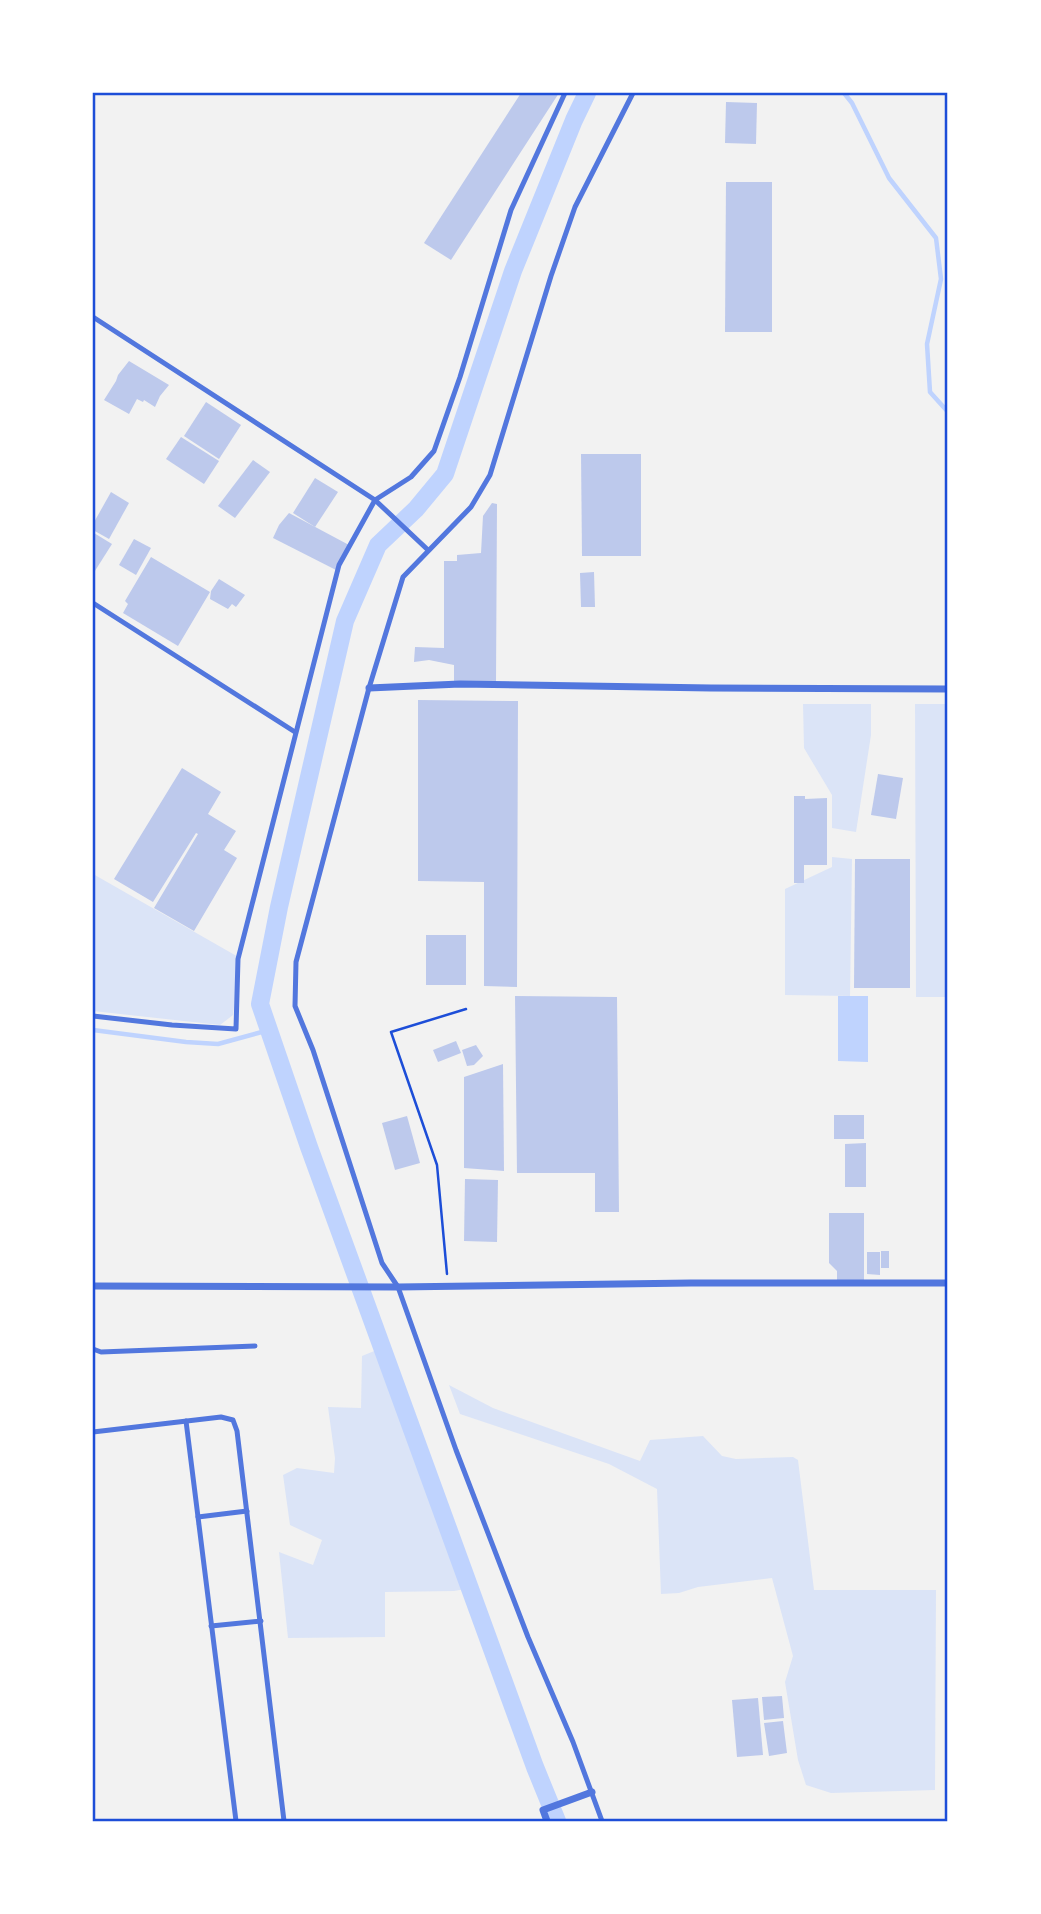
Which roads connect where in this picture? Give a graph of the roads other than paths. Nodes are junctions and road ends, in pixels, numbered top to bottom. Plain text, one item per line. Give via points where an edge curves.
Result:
1 (565, 93) edge
2 (633, 93) edge
3 (93, 317) edge
4 (375, 500) junction
5 (428, 550) junction
6 (93, 603) edge
7 (369, 688) junction
8 (948, 689) edge
9 (295, 732) junction
10 (93, 1016) edge
11 (948, 1283) edge
12 (93, 1286) edge
13 (398, 1287) junction
14 (255, 1346) dead end
15 (93, 1349) edge
16 (186, 1421) junction
17 (93, 1432) edge
18 (247, 1511) junction
19 (198, 1517) junction
20 (261, 1621) junction
21 (211, 1626) junction
22 (592, 1792) junction
23 (236, 1821) edge
24 (284, 1821) edge
25 (547, 1821) edge
26 (602, 1821) edge

1 - 4 lane via 511,209 434,451 411,477
2 - 5 lane via 575,207 490,475 471,507
3 - 4 lane
4 - 5 lane
4 - 9 lane via 339,565
5 - 7 lane via 403,577
6 - 9 lane
7 - 8 street via 460,684
7 - 13 lane via 296,962 295,1006 382,1263
9 - 10 lane via 238,959 236,1029
11 - 13 street
12 - 13 street
13 - 22 lane via 460,1462
14 - 15 lane
16 - 17 lane
16 - 18 lane via 233,1420
16 - 19 lane
18 - 19 lane
18 - 20 lane
19 - 21 lane
20 - 21 lane
20 - 24 lane
21 - 23 lane
22 - 25 street via 542,1810
22 - 26 lane

